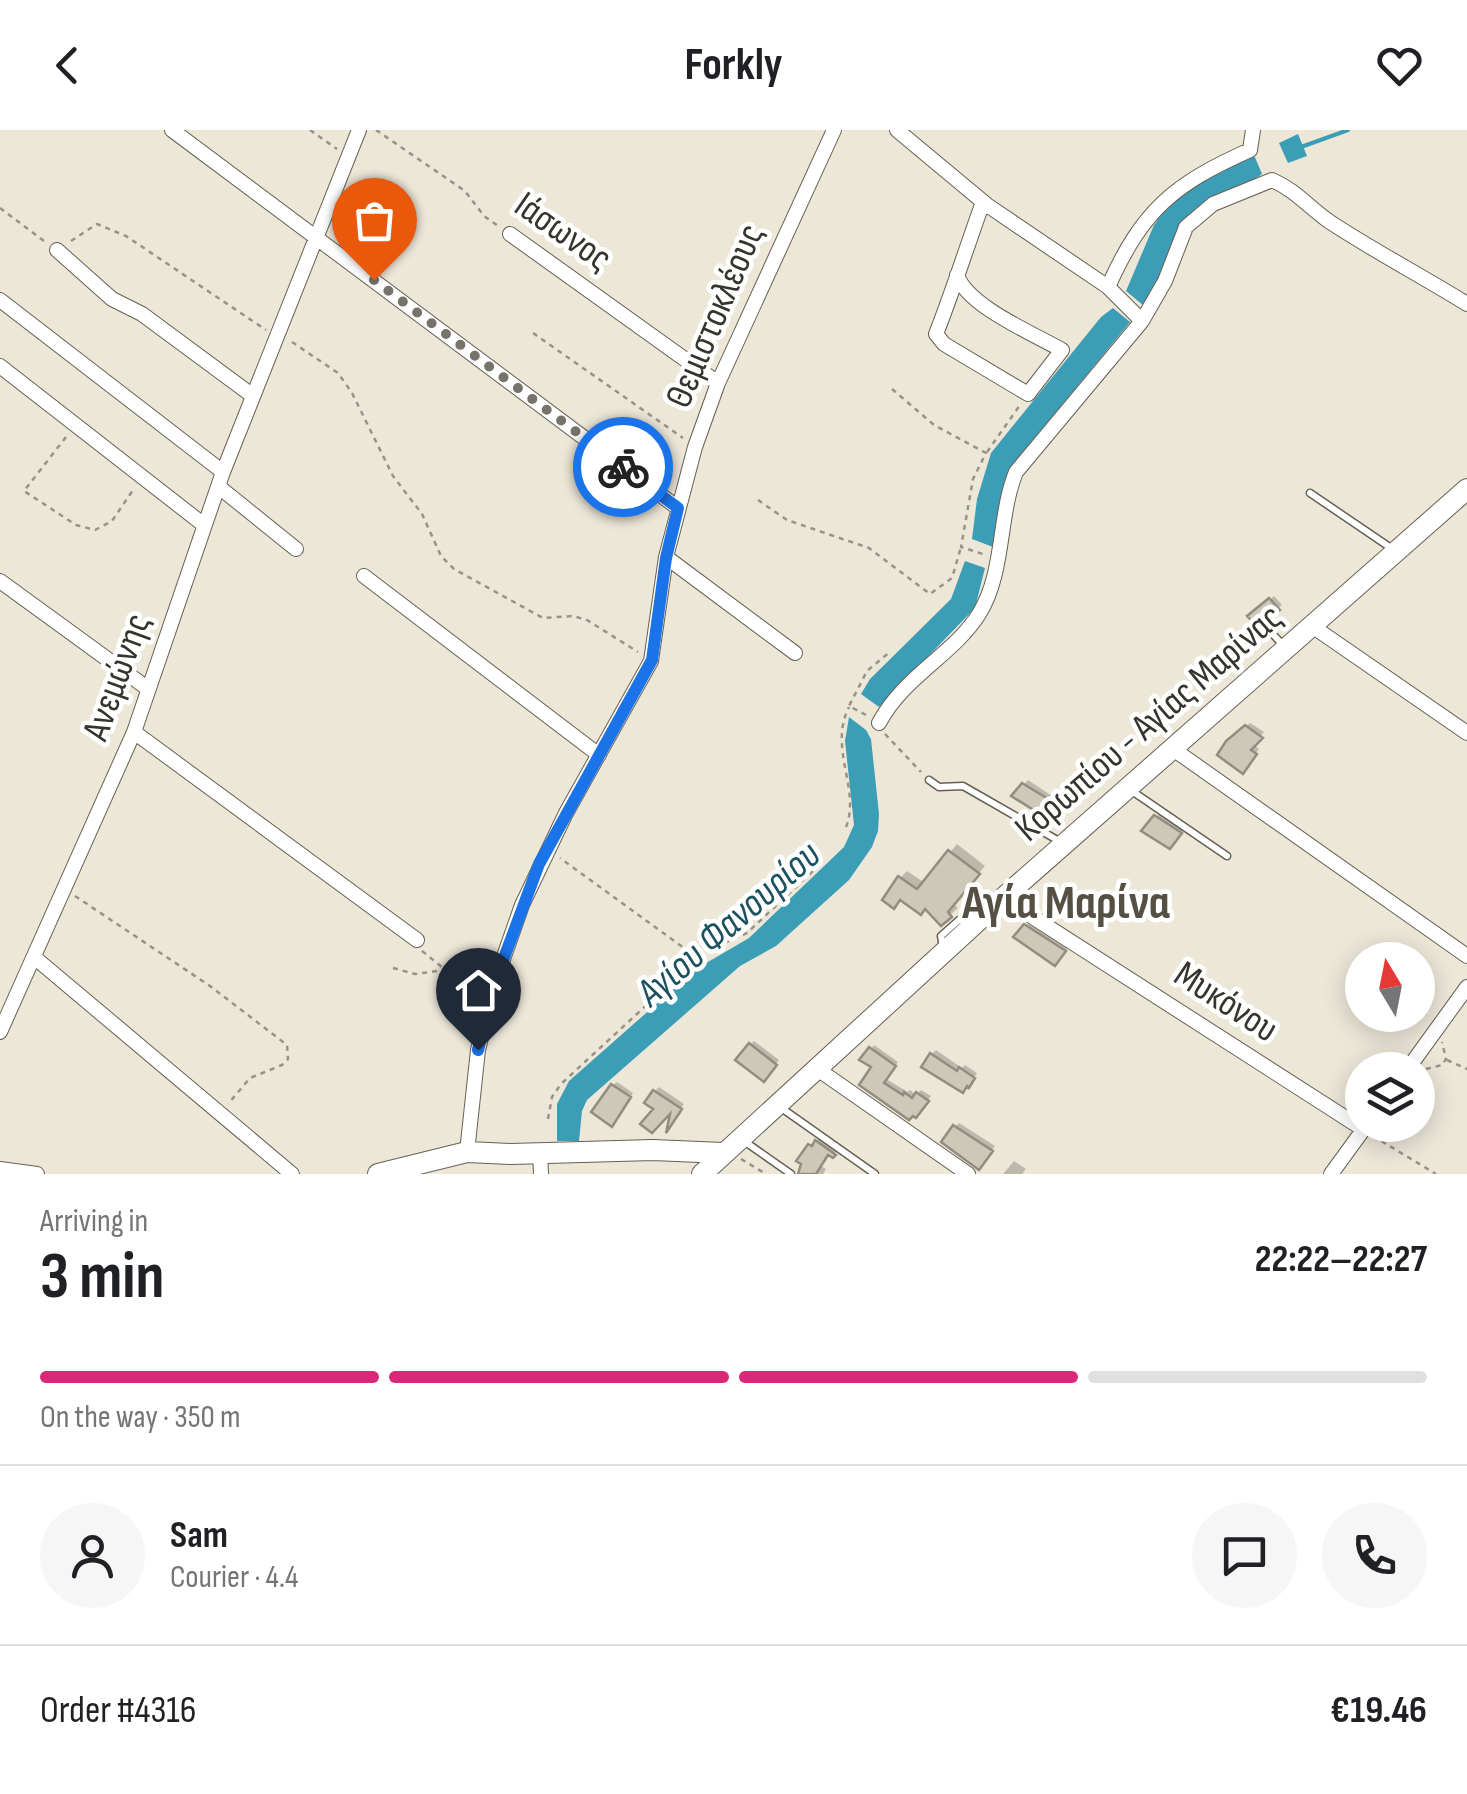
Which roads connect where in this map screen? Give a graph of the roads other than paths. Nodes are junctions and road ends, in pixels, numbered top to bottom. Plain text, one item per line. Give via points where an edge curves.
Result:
1 (172, 130) edge
2 (359, 130) edge
3 (834, 130) edge
4 (897, 130) edge
5 (1253, 130) edge
6 (983, 202) junction
7 (510, 234) road end
8 (318, 239) junction
9 (57, 250) road end
10 (957, 275) junction
11 (1108, 288) junction
12 (0, 300) edge
13 (1467, 304) edge
14 (1139, 318) junction
15 (0, 366) edge
16 (718, 383) junction
17 (253, 396) junction
18 (221, 480) junction
19 (1467, 490) edge
20 (1310, 492) dead end
21 (678, 508) junction
22 (204, 525) junction
23 (296, 550) dead end
24 (1396, 552) junction
25 (666, 558) junction
26 (364, 576) dead end
27 (0, 581) edge
28 (1312, 626) junction
29 (1267, 628) dead end
30 (1286, 649) junction
31 (794, 653) dead end
32 (147, 688) junction
33 (879, 723) road end
34 (134, 732) junction
35 (1467, 732) edge
36 (1173, 749) junction
37 (599, 755) junction
38 (929, 780) road end
39 (1128, 788) junction
40 (1065, 844) junction
41 (1227, 856) dead end
42 (1003, 898) junction
43 (416, 940) dead end
44 (1467, 956) edge
45 (34, 957) junction
46 (1467, 988) edge
47 (0, 1032) edge
48 (1420, 1052) edge
49 (816, 1068) junction
50 (775, 1104) junction
51 (1345, 1115) edge
52 (1353, 1142) edge
53 (731, 1146) junction
54 (467, 1152) junction
55 (540, 1164) edge
56 (0, 1169) edge
57 (37, 1174) edge
58 (292, 1174) edge
59 (378, 1174) edge
60 (702, 1174) edge
61 (791, 1174) edge
62 (875, 1174) edge
63 (968, 1174) edge
64 (1331, 1174) edge

1 - 8 street
2 - 8 street, Ανεμώνης
3 - 16 street, Θεμιστοκλέους
4 - 6 street
5 - 11 street via 1250,150 1172,192
6 - 10 street
6 - 11 street
7 - 16 street, Ιάσωνος
8 - 17 street, Ανεμώνης
8 - 21 street
9 - 17 street via 112,299
10 - 10 street via 938,338 1028,394 1062,350 981,304
11 - 14 street
12 - 18 street
13 - 14 street via 1272,180 1213,204 1186,227 1164,281
14 - 33 street via 1016,472 980,612 890,702
15 - 22 street
16 - 21 street, Θεμιστοκλέους
17 - 18 street, Ανεμώνης
18 - 22 street, Ανεμώνης
18 - 23 street
19 - 24 main road, Κορωπίου - Αγίας Μαρίνας
20 - 24 lane
21 - 25 street, Θεμιστοκλέους
22 - 32 street, Ανεμώνης
24 - 28 main road, Κορωπίου - Αγίας Μαρίνας
25 - 31 street
25 - 37 street, Θεμιστοκλέους via 652,660
26 - 37 street
27 - 32 street
28 - 30 main road, Κορωπίου - Αγίας Μαρίνας
28 - 35 street
29 - 30 lane
30 - 36 main road, Κορωπίου - Αγίας Μαρίνας
32 - 34 street, Ανεμώνης
34 - 43 street
34 - 45 street, Ανεμώνης
36 - 39 main road, Κορωπίου - Αγίας Μαρίνας
36 - 44 street
37 - 54 street, Θεμιστοκλέους via 547,848 494,985 478,1050
38 - 40 lane via 939,787 963,786
39 - 40 main road, Κορωπίου - Αγίας Μαρίνας
39 - 41 lane
40 - 42 main road, Κορωπίου - Αγίας Μαρίνας
42 - 49 main road, Κορωπίου - Αγίας Μαρίνας
42 - 51 street, Μυκόνου
45 - 47 street, Ανεμώνης
45 - 58 street
46 - 48 street
49 - 50 main road, Κορωπίου - Αγίας Μαρίνας
49 - 63 street
50 - 53 main road, Κορωπίου - Αγίας Μαρίνας
50 - 62 lane
52 - 64 street
53 - 55 main road
53 - 60 main road, Κορωπίου - Αγίας Μαρίνας
53 - 61 lane
54 - 55 main road
54 - 59 main road
56 - 57 street

